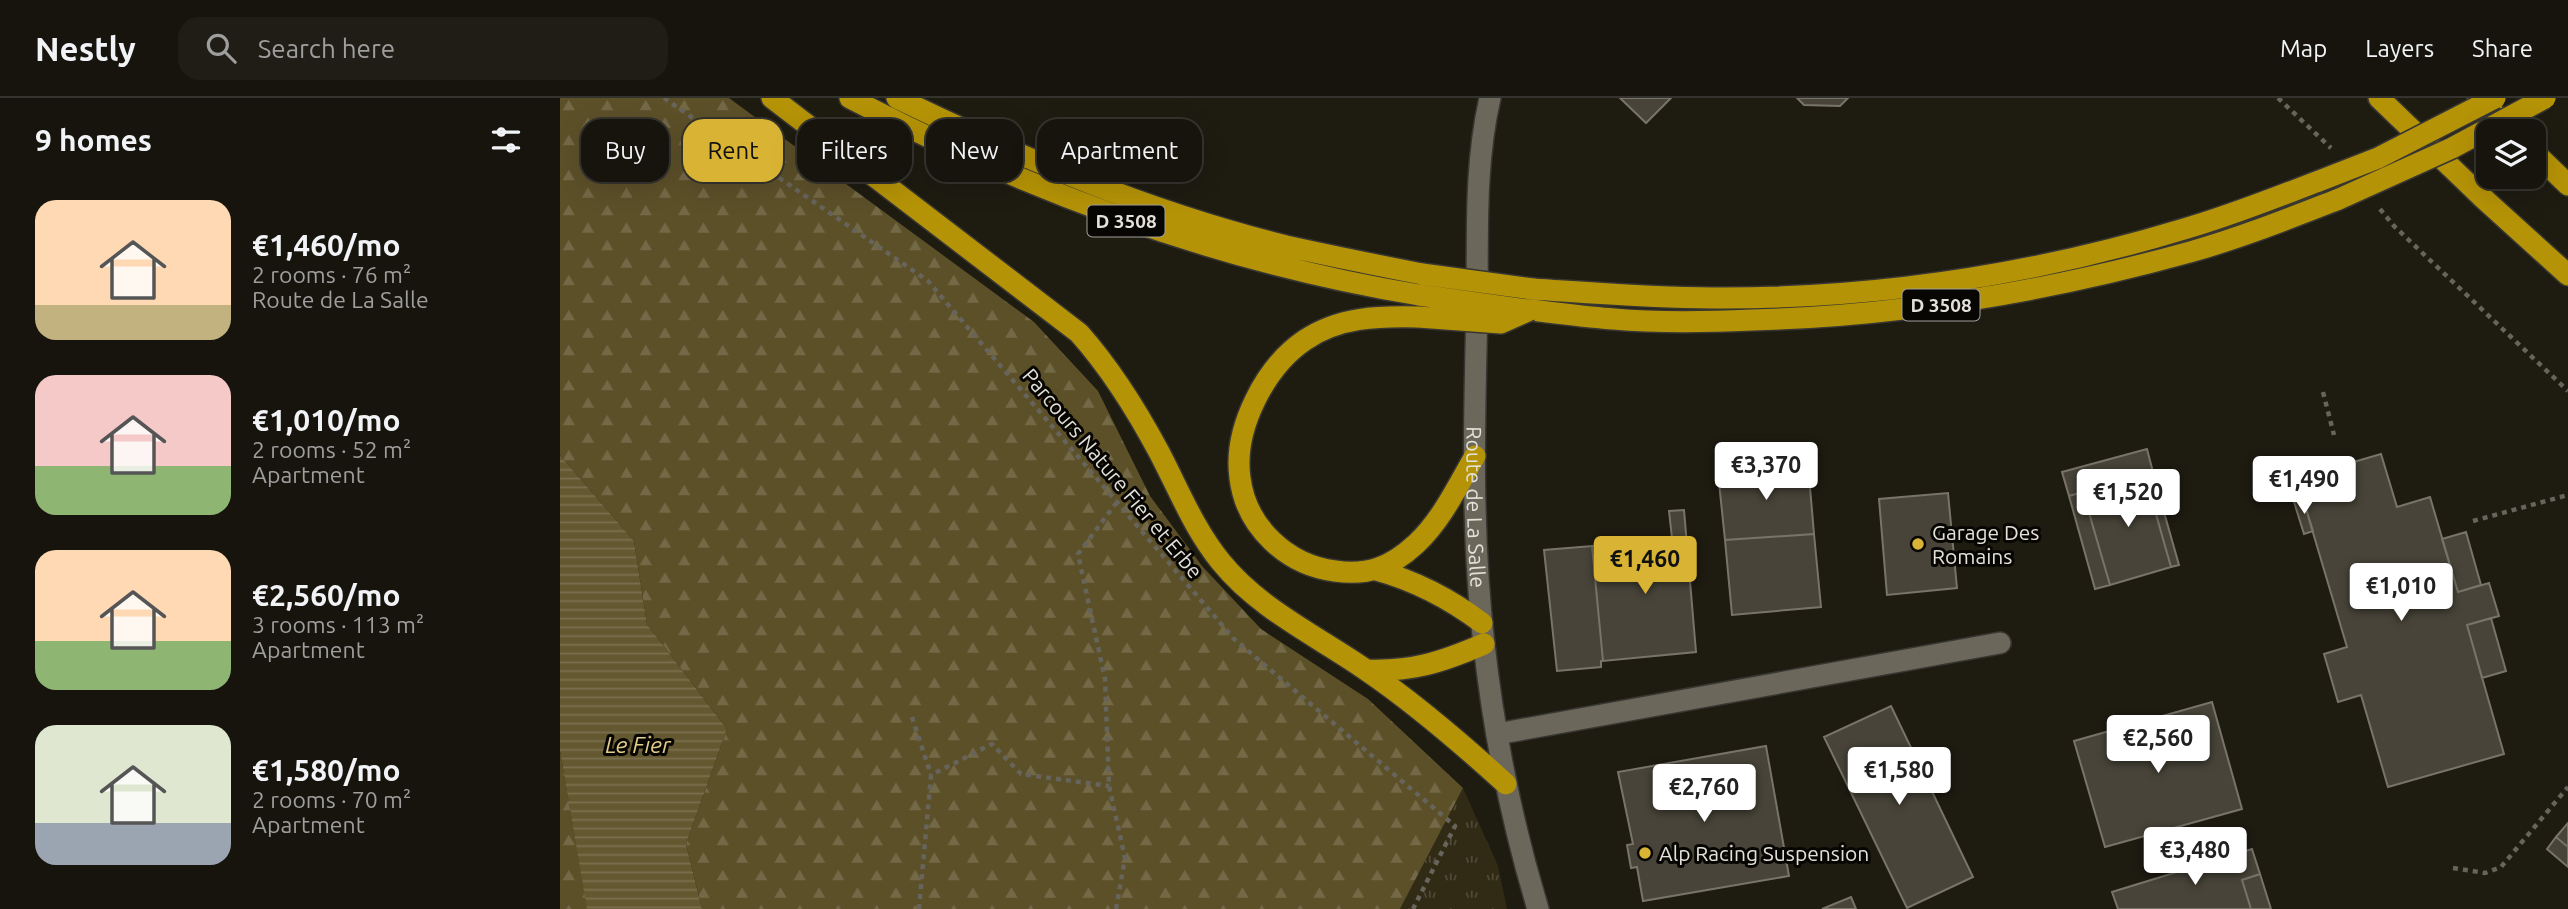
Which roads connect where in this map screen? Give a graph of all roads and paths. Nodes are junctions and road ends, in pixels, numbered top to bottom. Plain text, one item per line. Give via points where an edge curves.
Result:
1 (664, 98) edge
2 (772, 98) edge
3 (850, 98) edge
4 (897, 98) edge
5 (1490, 98) edge
6 (2278, 98) edge
7 (2378, 98) edge
8 (2478, 98) edge
9 (2495, 98) edge
10 (2544, 98) edge
11 (2500, 119) edge
12 (2337, 156) dead end
13 (2546, 163) edge
14 (2568, 184) edge
15 (2375, 202) dead end
16 (2568, 275) edge
17 (1420, 284) junction
18 (1532, 300) junction
19 (2568, 391) edge
20 (2323, 392) dead end
21 (2334, 435) dead end
22 (1475, 456) junction
23 (2568, 495) edge
24 (1117, 502) junction
25 (2473, 521) dead end
26 (1376, 570) junction
27 (1483, 633) junction
28 (2000, 643) dead end
29 (1366, 670) junction
30 (912, 717) dead end
31 (1496, 734) junction
32 (932, 775) junction
33 (1506, 784) junction
34 (1109, 786) junction
35 (2568, 786) edge
36 (2453, 867) dead end
37 (919, 909) edge
38 (1116, 909) edge
39 (1413, 909) edge
40 (1538, 909) edge

1 - 24 path, Parcours Nature Fier et Erbe via 928,281
2 - 29 highway via 1079,333 1129,400 1194,524 1222,564 1300,628
3 - 17 highway, D 3508 via 975,160 1117,218 1195,244 1286,269
4 - 17 highway, D 3508 via 1026,157 1199,220
5 - 22 street, Route de La Salle via 1479,171
6 - 12 path
7 - 16 highway
8 - 11 highway
9 - 18 highway, D 3508, bridge via 2378,158 2319,181 2185,229 2025,268 1821,295
10 - 18 highway, D 3508, bridge via 2452,148 2339,199 2191,252 2060,285 1877,313 1798,319 1616,319
13 - 14 highway
15 - 19 path via 2394,226
17 - 18 highway, D 3508, bridge
18 - 26 highway, bridge via 1501,323 1418,317 1360,318 1338,324 1304,340 1258,394 1242,436 1239,477 1249,510 1269,538 1298,561 1347,573
20 - 21 path
22 - 26 highway via 1418,543
22 - 27 street, Route de La Salle
23 - 25 path
24 - 34 path via 1078,554 1105,679
24 - 39 path, Parcours Nature Fier et Erbe via 1234,639 1455,826
26 - 27 highway via 1455,603
27 - 29 highway via 1435,663 1413,669
27 - 31 street, Route de La Salle
28 - 31 street
29 - 33 highway via 1440,724
30 - 32 path
31 - 33 street, Route de La Salle
32 - 34 path via 992,744 1021,774
32 - 37 path
33 - 40 street, Route de La Salle
34 - 38 path via 1125,858
35 - 36 path via 2501,867 2485,873

